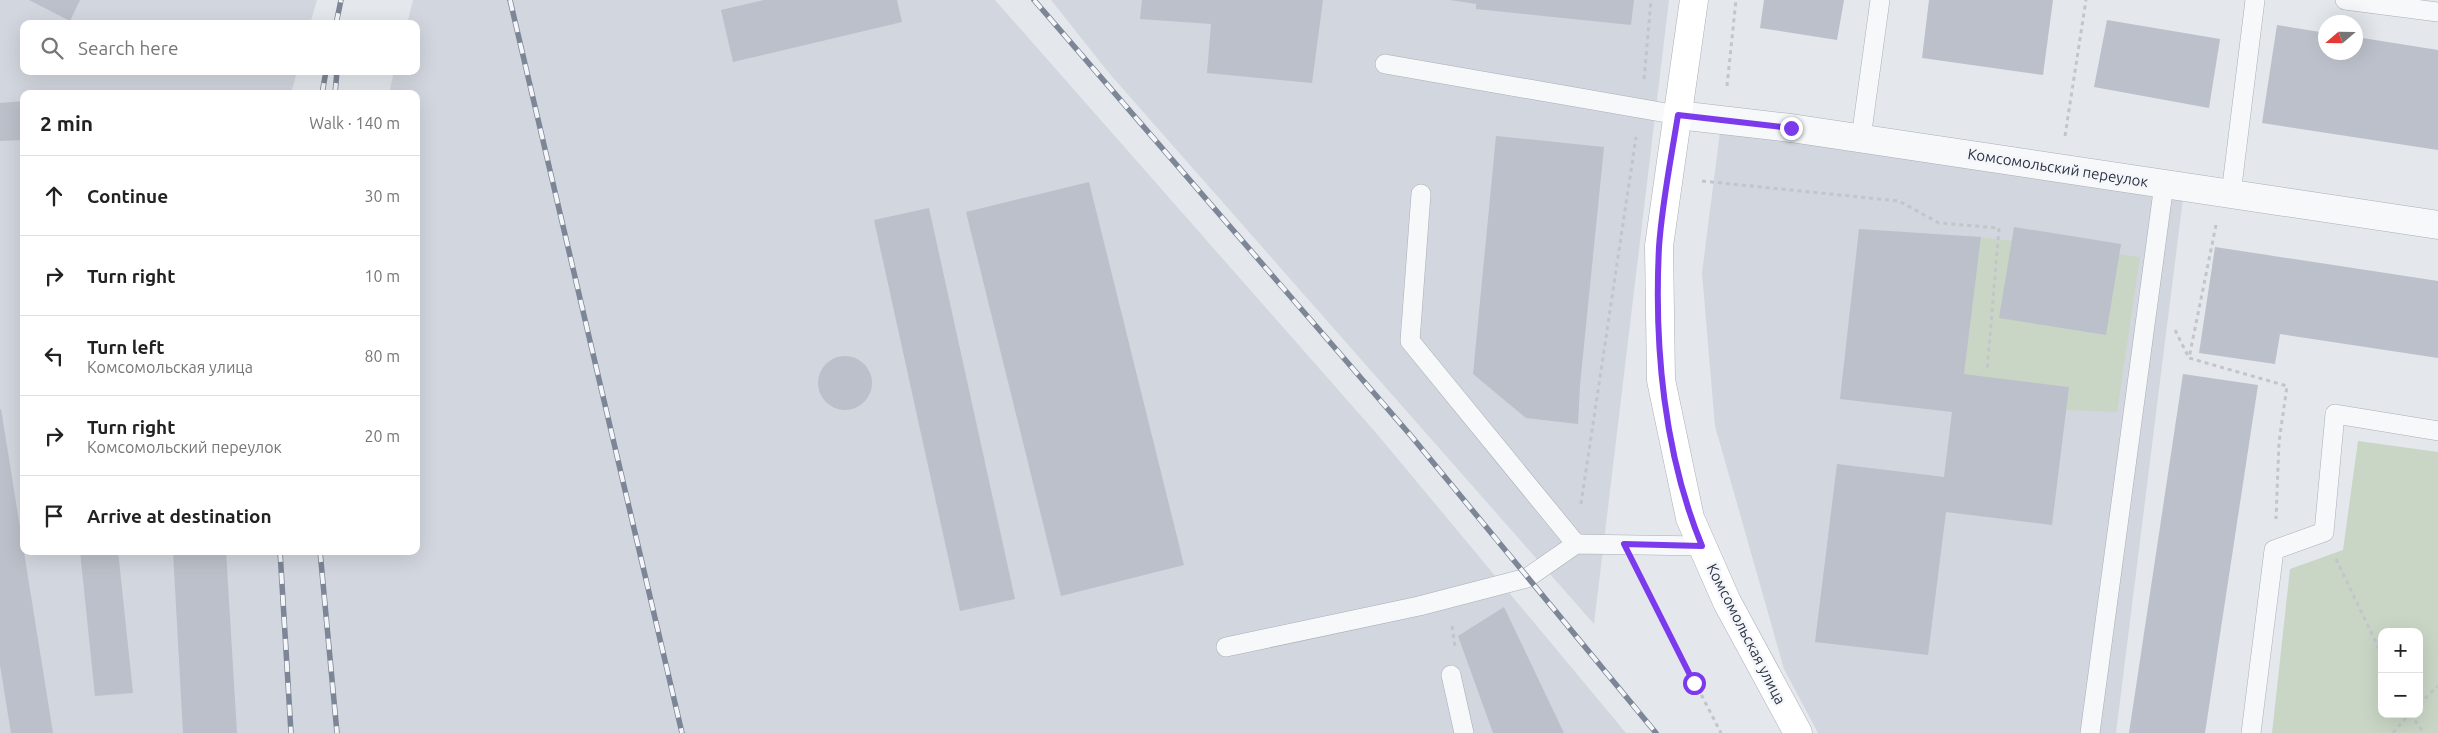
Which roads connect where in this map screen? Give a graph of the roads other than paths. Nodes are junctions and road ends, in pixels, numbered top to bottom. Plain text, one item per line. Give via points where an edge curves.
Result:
1 (1694, 0) edge
2 (1880, 0) edge
3 (2255, 0) edge
4 (2345, 0) edge
5 (2438, 12) edge
6 (1385, 64) dead end
7 (1678, 115) junction
8 (1860, 138) junction
9 (2164, 184) junction
10 (2227, 193) junction
11 (1421, 194) dead end
12 (2438, 225) edge
13 (2438, 431) edge
14 (1576, 544) junction
15 (1702, 546) junction
16 (1226, 647) dead end
17 (1451, 675) road end
18 (1464, 733) edge
19 (1798, 733) edge
20 (2090, 733) edge
21 (2251, 733) edge

1 - 7 street, Комсомольская улица
2 - 8 lane
3 - 10 lane
4 - 5 lane
6 - 7 lane
7 - 8 street, Комсомольский переулок
7 - 15 street, Комсомольская улица via 1659,246 1661,380 1690,518
8 - 9 street, Комсомольский переулок
9 - 10 street, Комсомольский переулок
9 - 20 lane
10 - 12 street, Комсомольский переулок
11 - 14 lane via 1410,341
13 - 21 lane via 2336,414 2324,532 2274,550
14 - 15 lane
14 - 16 lane via 1527,578
15 - 19 street, Комсомольская улица via 1727,602
17 - 18 lane

